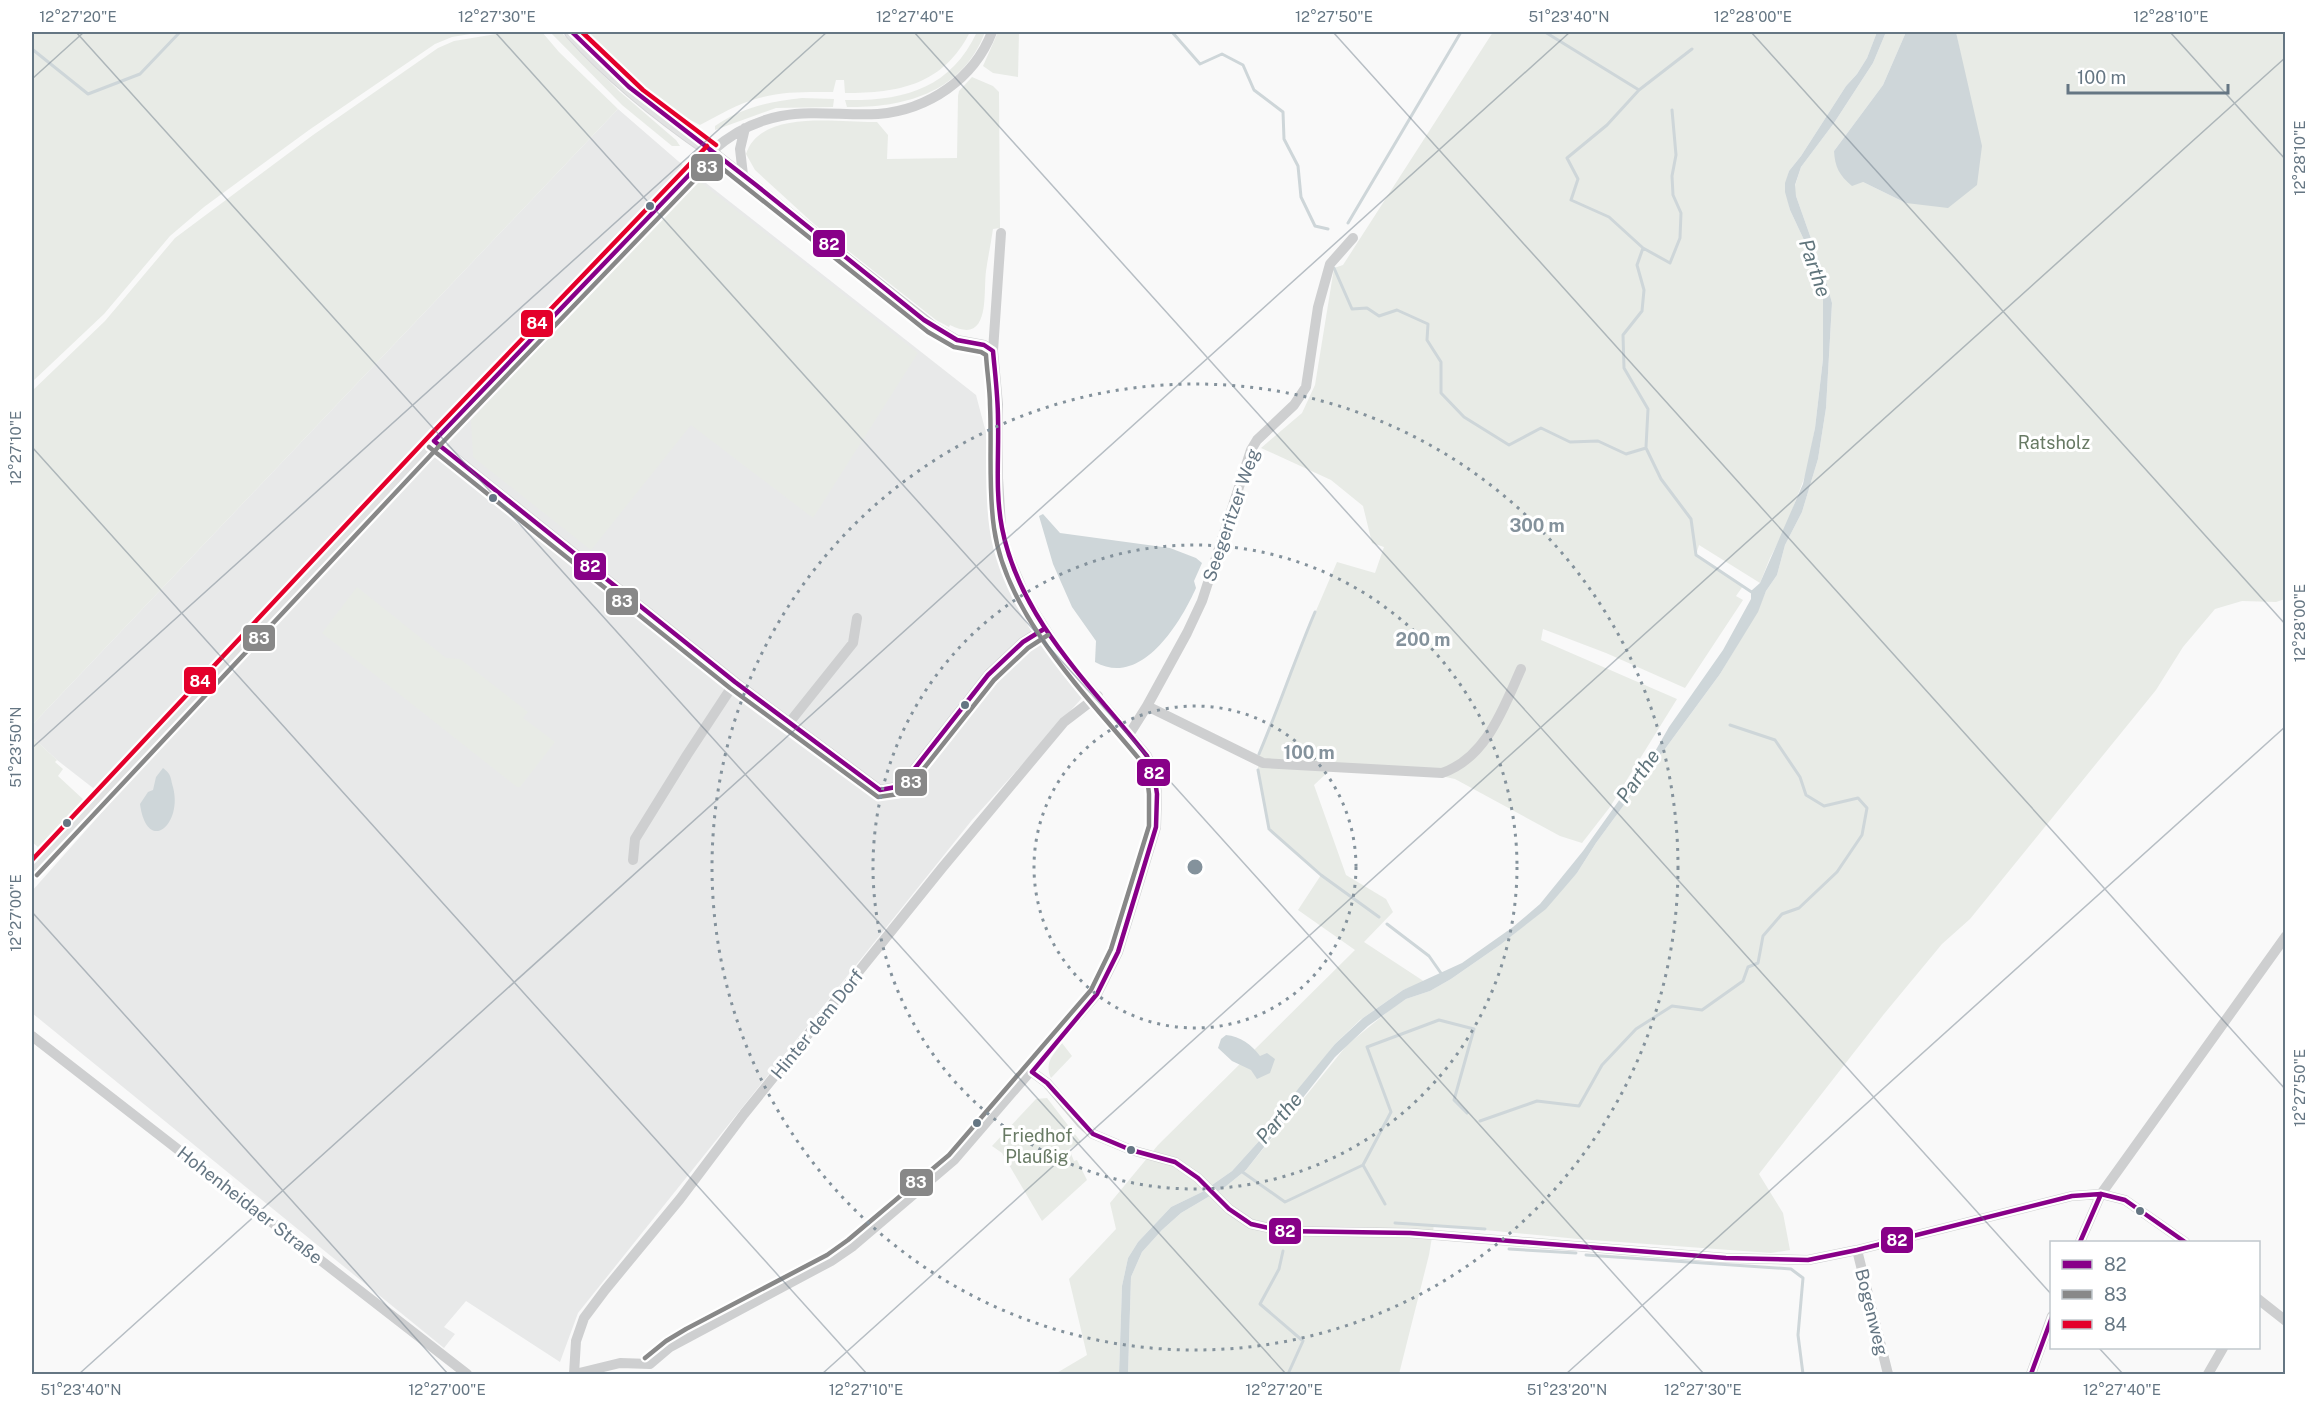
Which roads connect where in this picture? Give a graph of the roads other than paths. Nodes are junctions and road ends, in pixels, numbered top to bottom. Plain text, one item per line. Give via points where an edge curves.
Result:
1 (572, 32) edge
2 (992, 32) edge
3 (745, 128) junction
4 (712, 151) junction
5 (743, 175) junction
6 (1001, 233) dead end
7 (1353, 238) dead end
8 (993, 351) junction
9 (434, 441) junction
10 (857, 618) dead end
11 (1044, 629) junction
12 (1521, 669) dead end
13 (735, 682) junction
14 (1098, 696) junction
15 (1147, 706) junction
16 (789, 723) junction
17 (1130, 733) junction
18 (633, 860) dead end
19 (32, 870) edge
20 (2286, 936) edge
21 (32, 1035) edge
22 (1032, 1072) junction
23 (2101, 1194) junction
24 (2080, 1241) edge
25 (2184, 1241) edge
26 (1857, 1250) junction
27 (2260, 1300) edge
28 (2286, 1321) edge
29 (2050, 1322) edge
30 (2222, 1349) edge
31 (649, 1369) edge
32 (467, 1374) edge
33 (574, 1374) edge
34 (1888, 1374) edge
35 (2031, 1374) edge
36 (2208, 1374) edge

1 - 4 main road via 623,84
2 - 3 street via 962,77 922,104 878,114 799,113
3 - 4 street
3 - 5 street via 740,149
4 - 5 street
4 - 9 main road
5 - 8 street via 933,326 957,340 984,345
6 - 8 street
7 - 15 street, Seegeritzer Weg via 1330,264 1318,307 1306,387 1251,450 1202,602
8 - 11 street via 1001,527 1017,578
9 - 13 street
9 - 19 main road
10 - 16 street via 852,643
11 - 14 street
11 - 16 street via 1023,642 988,675 896,787 880,790
12 - 15 street via 1486,740 1458,768 1442,773 1263,763
13 - 16 street
13 - 18 street via 635,839
14 - 17 street
14 - 33 street, Hinter dem Dorf via 1064,722 942,868 605,1290 584,1318 576,1341
15 - 17 street, Seegeritzer Weg
17 - 22 street via 1147,756 1154,774 1156,827 1149,852 1108,975 1097,994
20 - 23 street
21 - 32 street, Hohenheidaer Straße
22 - 26 street via 1093,1134 1175,1162 1251,1224 1282,1231 1410,1233 1726,1258 1808,1260
22 - 31 street via 954,1160 853,1246 670,1347
23 - 24 street
23 - 25 street via 2125,1200
23 - 26 street via 2072,1196
26 - 34 street, Bogenweg
27 - 28 street
29 - 35 street
30 - 36 street
31 - 33 street via 620,1364

